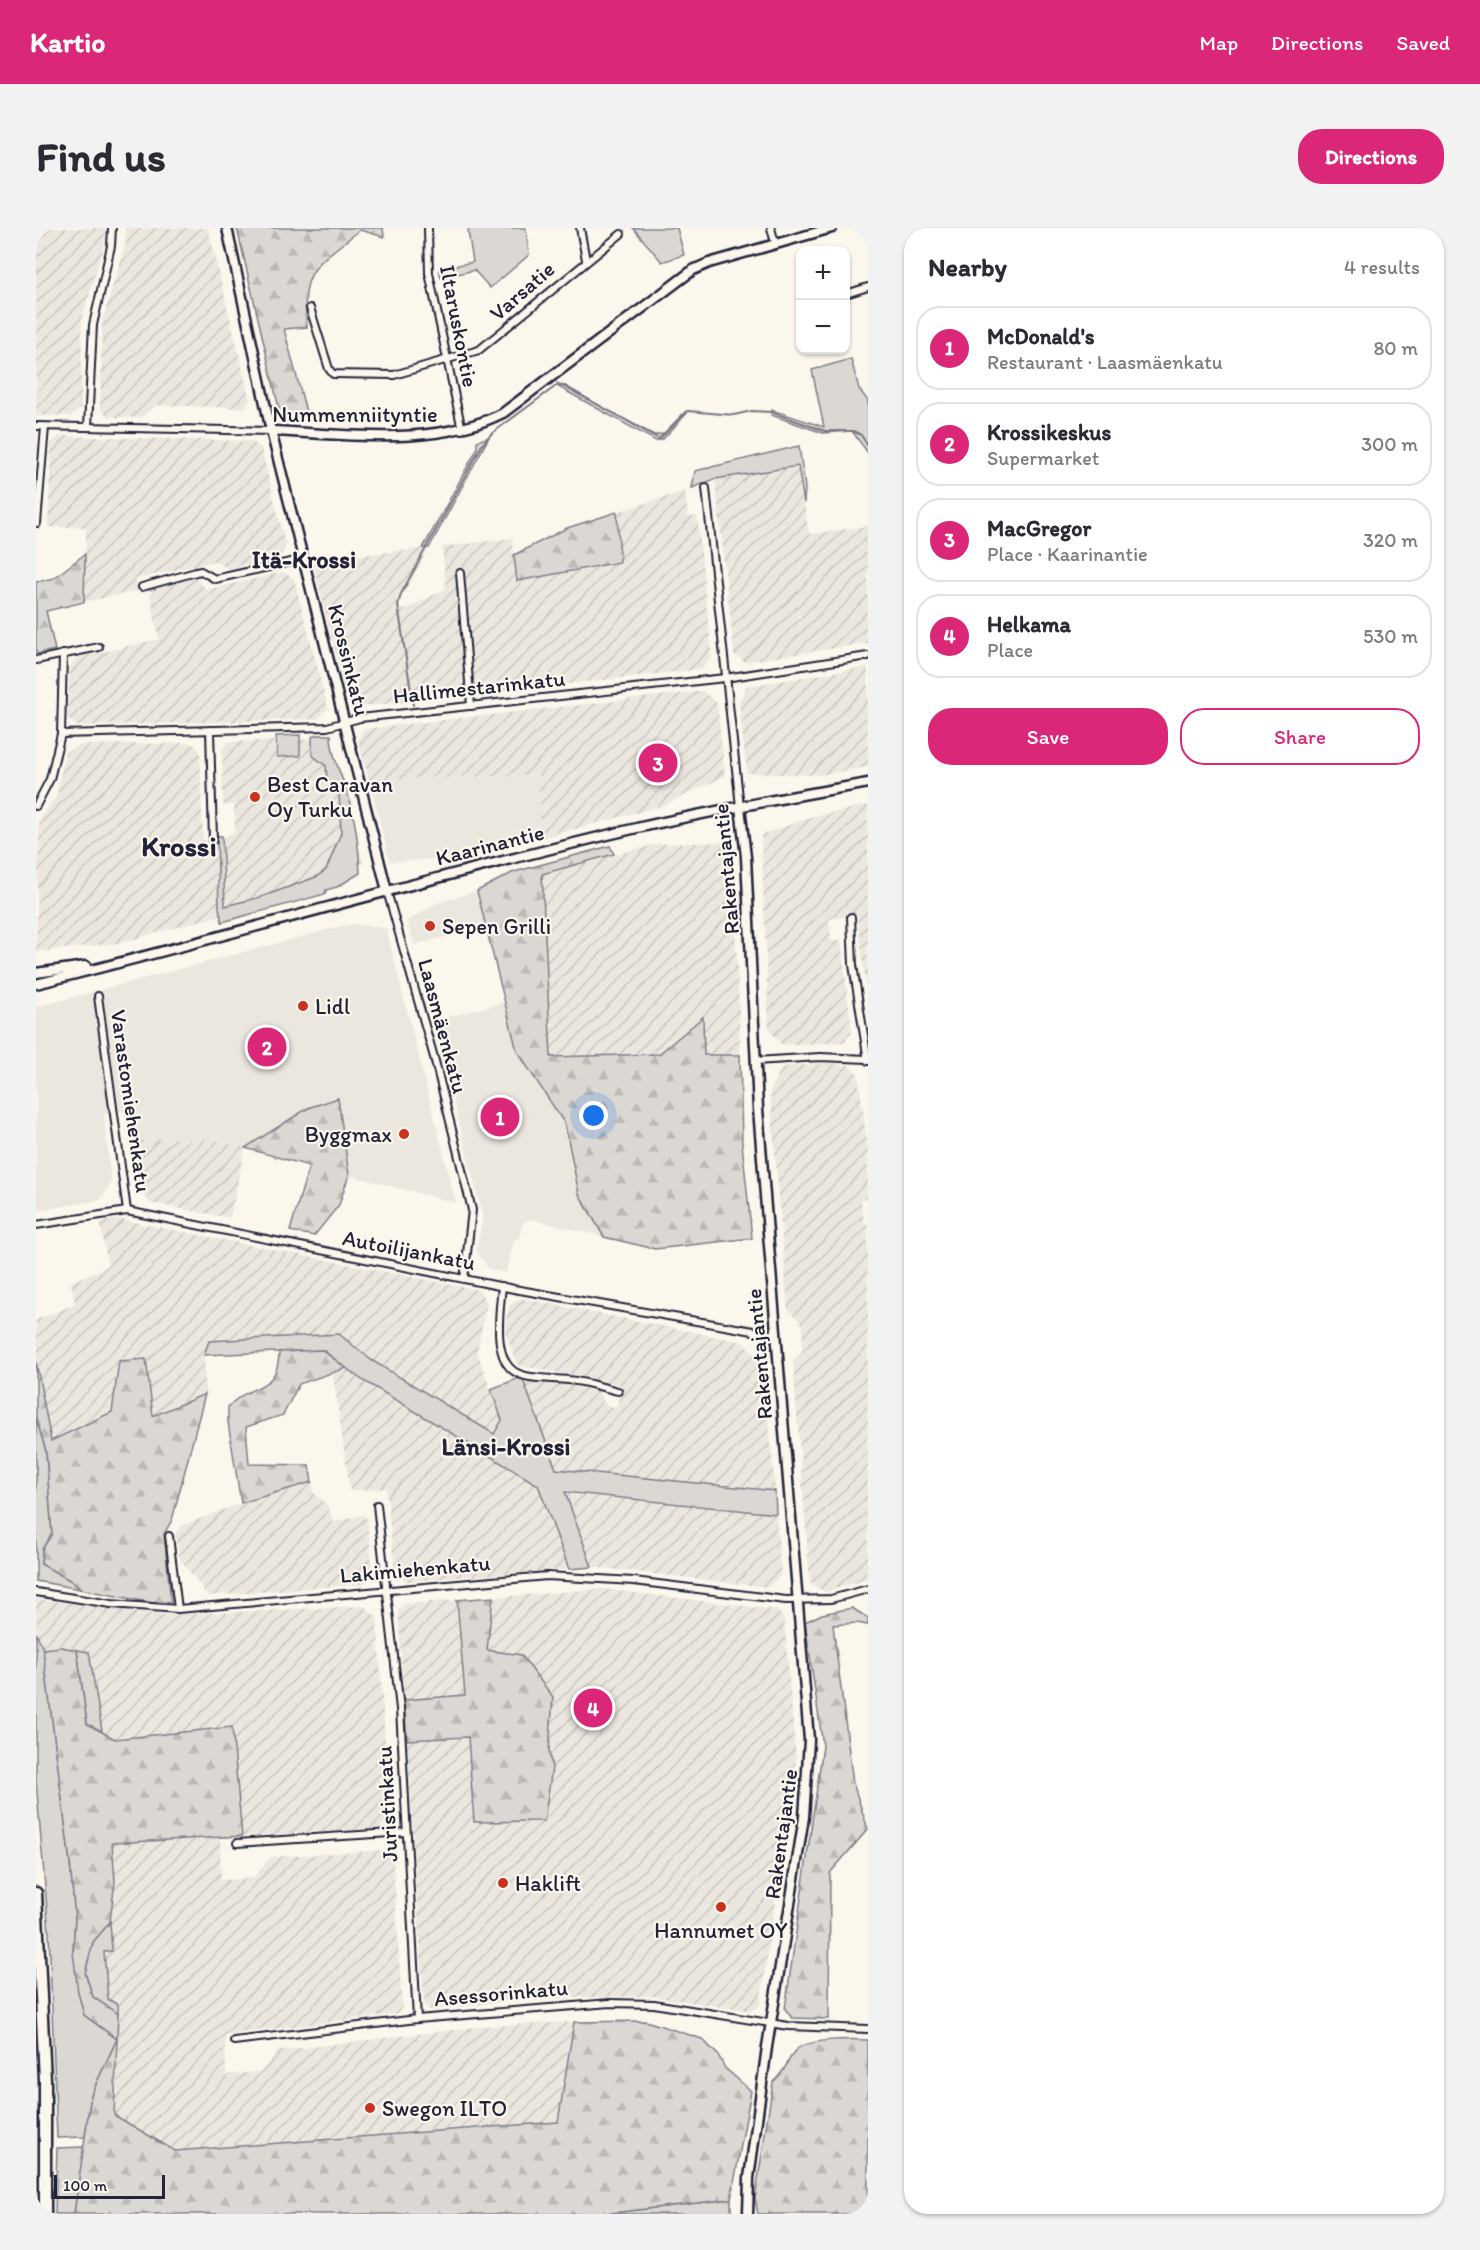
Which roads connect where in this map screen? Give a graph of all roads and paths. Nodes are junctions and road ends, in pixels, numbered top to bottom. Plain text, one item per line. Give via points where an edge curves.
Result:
1 (112, 228) edge
2 (227, 228) edge
3 (428, 228) edge
4 (580, 228) edge
5 (771, 228) edge
6 (832, 228) edge
7 (621, 234) dead end
8 (775, 243) junction
9 (586, 260) junction
10 (868, 288) edge
11 (850, 293) edge
12 (310, 308) dead end
13 (447, 361) junction
14 (36, 426) edge
15 (45, 427) junction
16 (88, 427) junction
17 (462, 430) junction
18 (271, 432) junction
19 (706, 488) dead end
20 (38, 523) dead end
21 (304, 559) junction
22 (459, 573) dead end
23 (142, 587) dead end
24 (99, 647) dead end
25 (63, 654) junction
26 (868, 656) edge
27 (36, 660) edge
28 (725, 678) junction
29 (471, 706) junction
30 (346, 722) junction
31 (210, 730) junction
32 (61, 734) junction
33 (868, 783) edge
34 (36, 806) edge
35 (740, 807) junction
36 (213, 840) dead end
37 (387, 891) junction
38 (851, 917) dead end
39 (125, 960) junction
40 (36, 973) edge
41 (36, 984) edge
42 (98, 996) dead end
43 (868, 1060) edge
44 (755, 1061) junction
45 (127, 1211) junction
46 (36, 1225) edge
47 (464, 1279) junction
48 (502, 1286) junction
49 (776, 1335) junction
50 (618, 1391) dead end
51 (377, 1505) dead end
52 (169, 1536) dead end
53 (385, 1588) junction
54 (868, 1589) edge
55 (36, 1592) edge
56 (797, 1600) junction
57 (178, 1609) junction
58 (406, 1833) junction
59 (237, 1843) dead end
60 (36, 1893) edge
61 (417, 2019) junction
62 (771, 2024) junction
63 (868, 2029) edge
64 (234, 2041) dead end
65 (45, 2214) edge
66 (748, 2214) edge

1 - 16 street via 93,325
2 - 18 street, Krossinkatu
3 - 13 street, Iltaruskontie via 429,273
4 - 9 street, Varsatie
5 - 8 street
6 - 8 street, Nummenniityntie
7 - 9 street, Varsatie
8 - 17 street, Nummenniityntie via 709,263 678,280 503,413
9 - 13 street, Varsatie via 484,348
10 - 11 street
12 - 13 street, Varsatie via 333,374 385,376
13 - 17 street, Iltaruskontie
14 - 15 street, Nummenniityntie
15 - 16 street, Nummenniityntie
15 - 20 street
16 - 18 street, Nummenniityntie
17 - 18 street, Nummenniityntie via 412,435
18 - 21 street, Krossinkatu
19 - 28 street, Rakentajantie
21 - 23 street via 215,579 201,571
21 - 30 street, Krossinkatu
22 - 29 street
24 - 25 street
25 - 27 street
25 - 32 street
26 - 28 street, Hallimestarinkatu
28 - 29 street, Hallimestarinkatu
28 - 35 street, Rakentajantie
29 - 30 street, Hallimestarinkatu
30 - 31 street, Hallimestarinkatu via 327,727
30 - 37 street, Krossinkatu
31 - 32 street, Hallimestarinkatu
31 - 36 street
32 - 34 street via 50,779
33 - 35 street, Kaarinantie
35 - 37 street, Kaarinantie via 637,828
35 - 44 street, Rakentajantie via 746,857
37 - 39 street, Kaarinantie
37 - 47 street, Laasmäenkatu via 472,1210
38 - 43 street
39 - 40 street, Kaarinantie
39 - 41 street, Kaarinantie
42 - 45 street, Varastomiehenkatu
43 - 44 street via 820,1057
44 - 49 street, Rakentajantie
45 - 46 street, Autoilijankatu
45 - 47 street, Autoilijankatu
47 - 48 street, Autoilijankatu
48 - 49 street, Autoilijankatu
48 - 50 street via 498,1330 512,1369 525,1375 572,1380
49 - 56 street, Rakentajantie
51 - 53 street, Juristinkatu
52 - 57 street
53 - 56 street, Lakimiehenkatu via 547,1576 634,1581
53 - 57 street, Lakimiehenkatu
53 - 58 street, Juristinkatu via 400,1709
54 - 56 street, Lakimiehenkatu via 831,1599
55 - 57 street, Lakimiehenkatu via 134,1607
56 - 62 street, Rakentajantie via 809,1760 804,1817
58 - 59 street
58 - 61 street, Juristinkatu
60 - 65 highway via 45,2080
61 - 62 street, Asessorinkatu via 610,2003 654,2004
61 - 64 street, Asessorinkatu
62 - 63 street, Asessorinkatu
62 - 66 street, Rakentajantie via 749,2178

